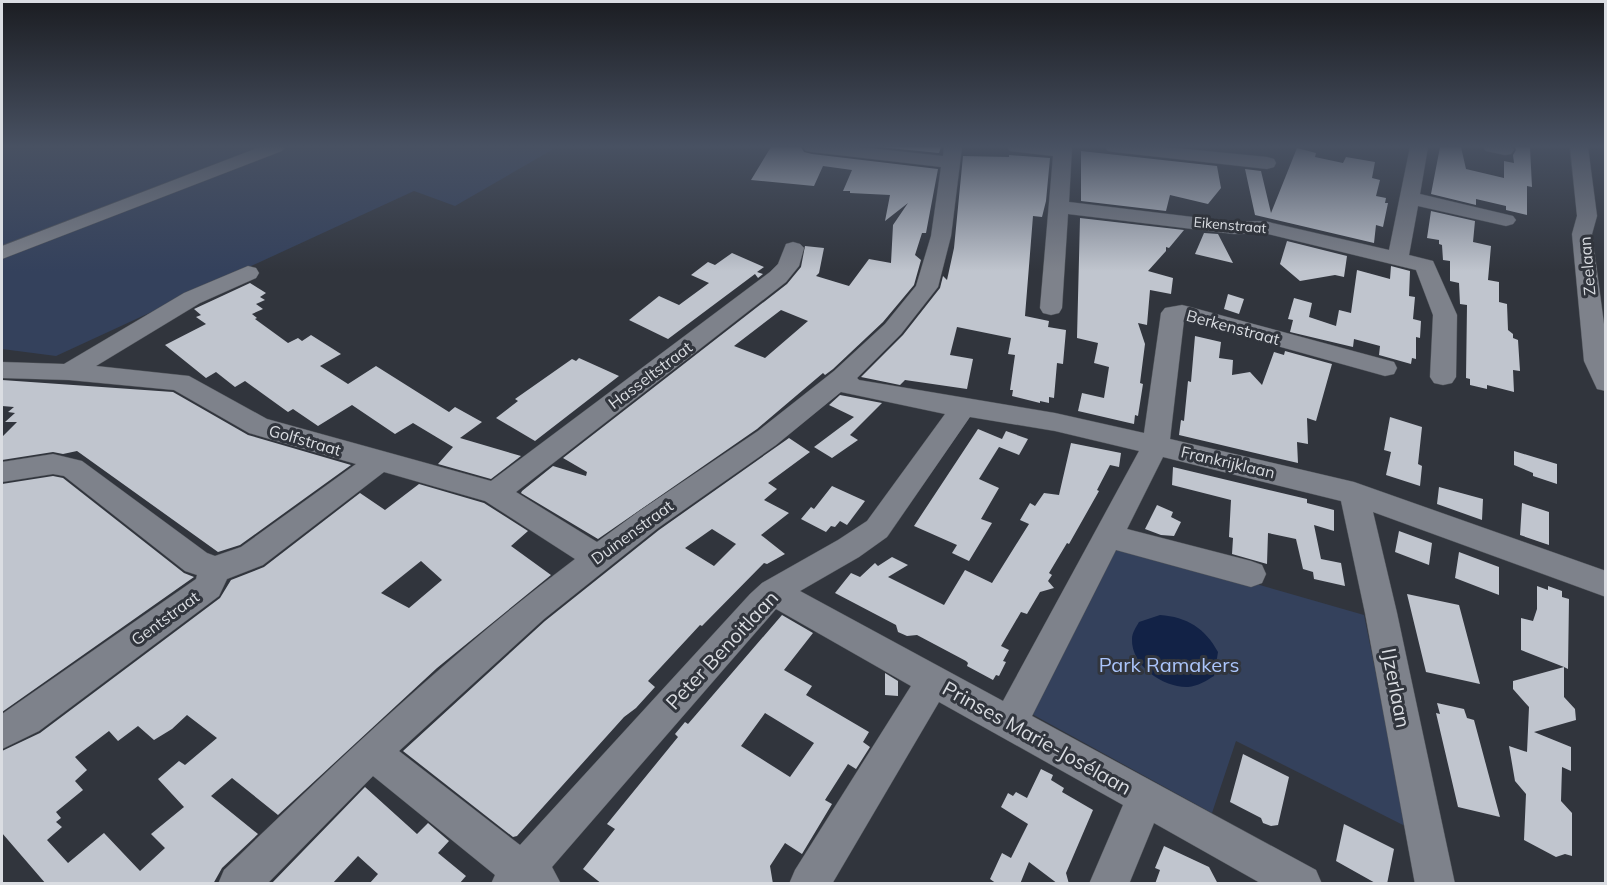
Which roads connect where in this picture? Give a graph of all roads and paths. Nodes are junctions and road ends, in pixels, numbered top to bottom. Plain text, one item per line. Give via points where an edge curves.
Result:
1 (169, 188) edge
2 (947, 188) edge
3 (1060, 188) edge
4 (1412, 188) edge
5 (1584, 188) edge
6 (1410, 198) junction
7 (1058, 207) junction
8 (1506, 220) dead end
9 (793, 248) dead end
10 (1595, 248) edge
11 (2, 253) edge
12 (1398, 259) junction
13 (248, 273) dead end
14 (1051, 308) dead end
15 (1385, 368) dead end
16 (2, 370) edge
17 (69, 372) junction
18 (843, 377) junction
19 (1443, 377) dead end
20 (1605, 383) edge
21 (952, 405) junction
22 (1156, 446) junction
23 (379, 461) junction
24 (2, 472) edge
25 (495, 493) junction
26 (1354, 493) junction
27 (1108, 536) junction
28 (596, 557) junction
29 (215, 569) junction
30 (1251, 574) dead end
31 (1605, 584) edge
32 (773, 592) junction
33 (933, 681) junction
34 (1010, 723) junction
35 (2, 732) edge
36 (372, 752) junction
37 (1145, 798) junction
38 (525, 879) edge
39 (238, 884) edge
40 (809, 884) edge
41 (1109, 884) edge
42 (1302, 884) edge
43 (1435, 884) edge

1 - 11 street
2 - 18 street, Duinenstraat via 937,258 927,287 893,329
3 - 7 street
4 - 6 street
5 - 10 street, Zeelaan via 1587,216 1582,234
6 - 8 street
6 - 12 street
7 - 12 street, Eikenstraat via 1234,228 1264,227
7 - 14 street
9 - 25 street, Hasseltstraat via 788,266 778,277
10 - 20 street, Zeelaan via 1596,361
12 - 19 street, Eikenstraat via 1425,266 1445,315
13 - 17 street via 192,298
15 - 22 street, Berkenstraat via 1182,312 1173,313
16 - 17 street, Golfstraat
17 - 23 street, Golfstraat via 180,382 258,426
18 - 21 street, Frankrijklaan via 851,387
18 - 28 street, Duinenstraat via 767,438
21 - 22 street, Frankrijklaan via 1054,422
21 - 32 street, Peter Benoitlaan via 958,415 877,530
22 - 26 street, Frankrijklaan
22 - 27 street
23 - 25 street, Golfstraat
23 - 29 street via 252,556
24 - 29 street via 52,464 72,468 196,562
25 - 28 street, Golfstraat
26 - 31 street, Frankrijklaan
26 - 43 street, IJzerlaan
27 - 30 street
27 - 34 street
28 - 36 street, Duinenstraat via 488,647
29 - 35 street, Gentstraat via 208,587 26,719
32 - 33 street, Prinses Marie-Josélaan
32 - 38 street, Peter Benoitlaan
33 - 34 street, Prinses Marie-Josélaan
33 - 40 street
34 - 37 street, Prinses Marie-Josélaan
36 - 38 street
36 - 39 street, Duinenstraat
37 - 41 street
37 - 42 street, Prinses Marie-Josélaan

